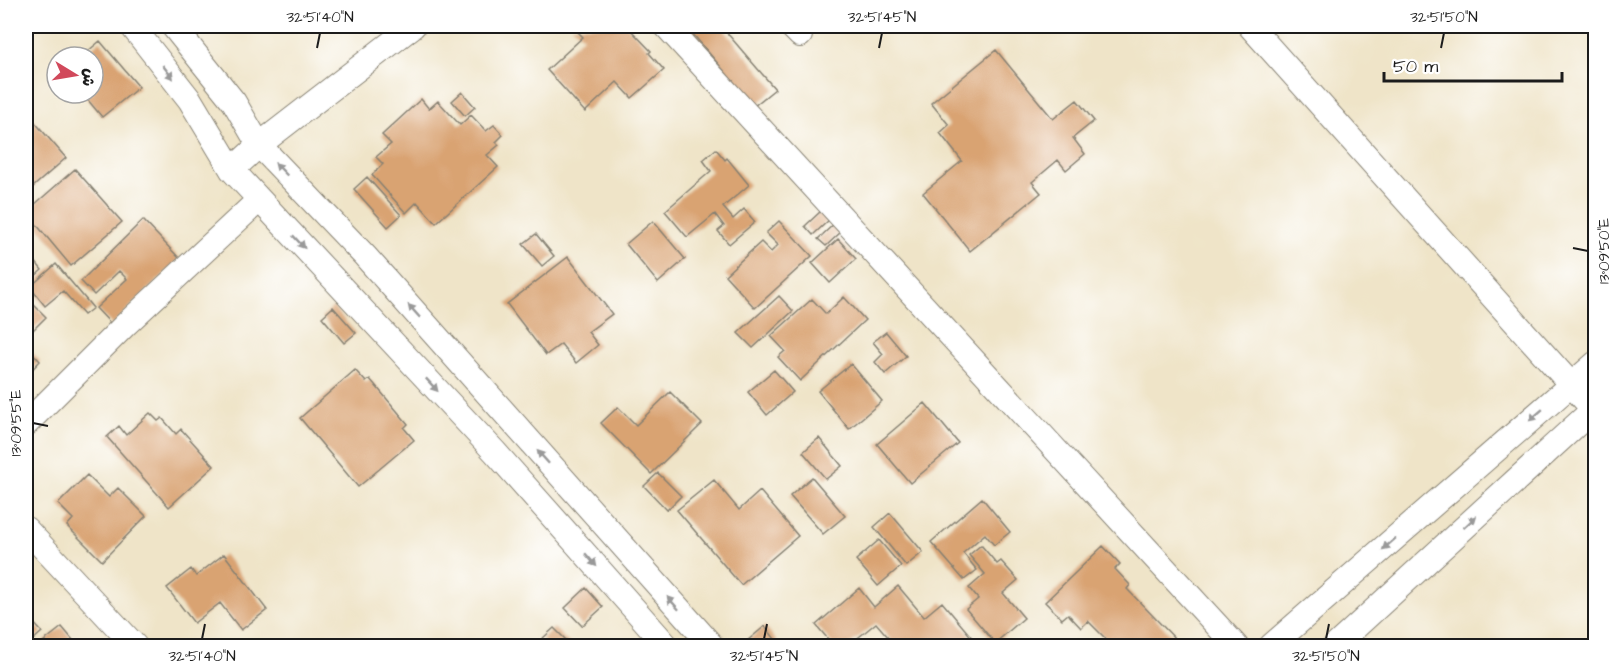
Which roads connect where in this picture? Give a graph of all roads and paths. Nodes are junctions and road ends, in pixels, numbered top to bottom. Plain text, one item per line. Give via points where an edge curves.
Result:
1 (173, 26) edge
2 (412, 26) edge
3 (666, 26) edge
4 (1250, 26) edge
5 (138, 28) edge
6 (259, 146) junction
7 (232, 170) junction
8 (259, 200) junction
9 (1596, 363) edge
10 (1570, 385) junction
11 (1594, 408) edge
12 (26, 424) edge
13 (518, 429) junction
14 (495, 452) junction
15 (591, 511) junction
16 (26, 529) edge
17 (567, 533) junction
18 (135, 646) edge
19 (667, 646) edge
20 (712, 646) edge
21 (1236, 646) edge
22 (1271, 646) edge
23 (1335, 646) edge

1 - 6 street via 234,102
2 - 6 street
3 - 21 street
4 - 10 street
5 -> 7 street via 190,100
6 - 7 street
13 -> 6 street via 365,256
7 - 8 street
8 - 12 street
8 -> 14 street
9 - 10 street
10 - 11 street
10 -> 22 street
23 -> 11 street
13 - 14 street
15 -> 13 street
14 - 17 street
15 - 17 street
20 -> 15 street
16 - 18 street
17 -> 19 street

